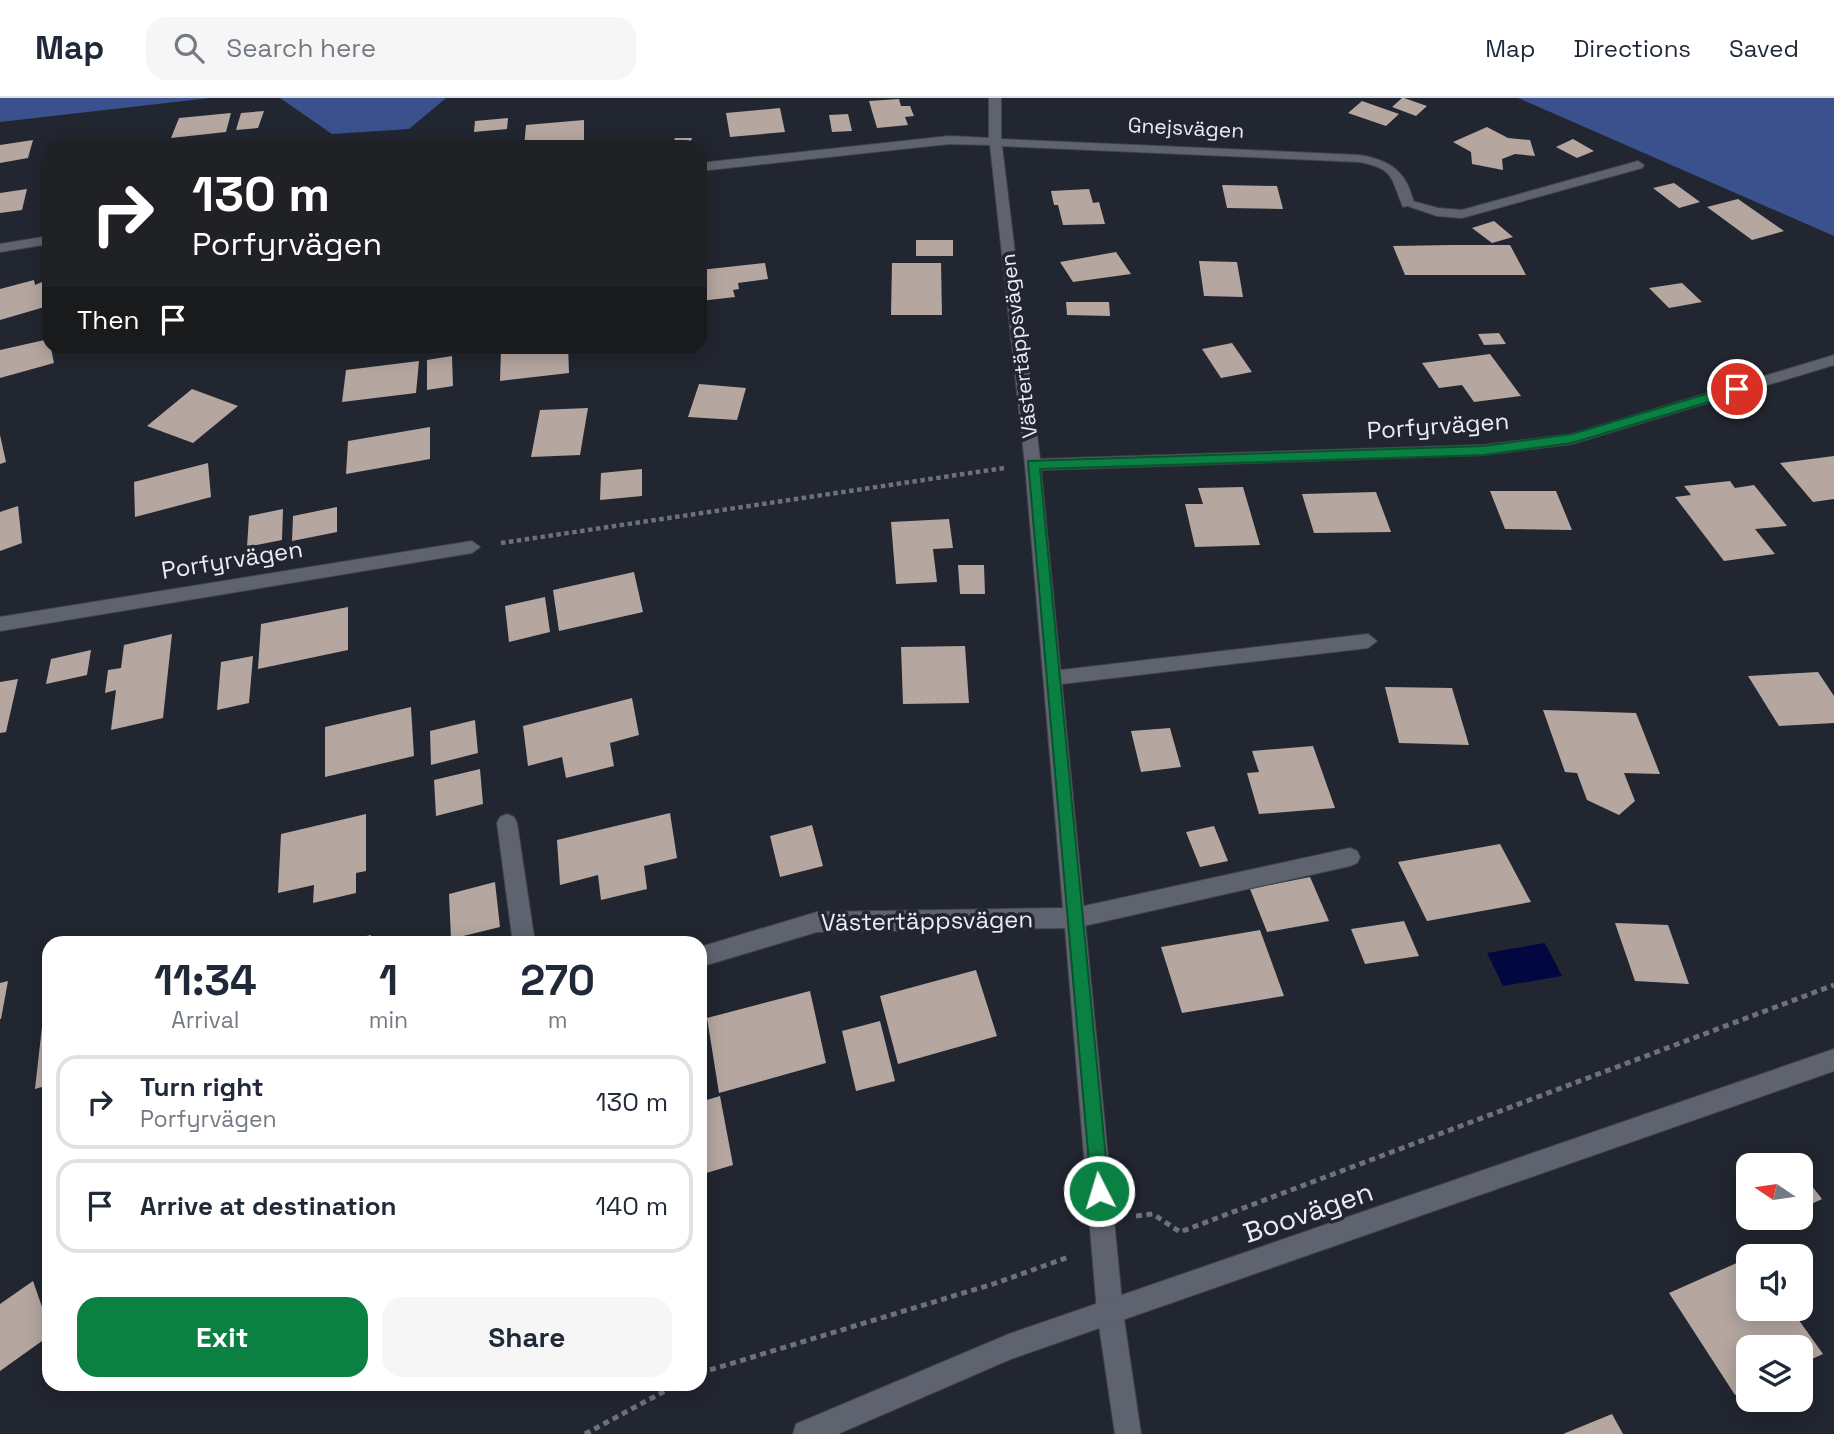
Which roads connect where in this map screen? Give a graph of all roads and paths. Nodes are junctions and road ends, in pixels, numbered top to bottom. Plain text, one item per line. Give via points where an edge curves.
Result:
1 (995, 98) edge
2 (995, 139) junction
3 (1638, 165) dead end
4 (707, 166) edge
5 (42, 241) edge
6 (0, 248) edge
7 (1834, 360) edge
8 (1033, 465) junction
9 (472, 547) joint
10 (0, 624) edge
11 (1368, 641) dead end
12 (1052, 678) junction
13 (508, 823) dead end
14 (1350, 857) dead end
15 (1075, 918) junction
16 (523, 936) edge
17 (707, 955) edge
18 (1834, 985) edge
19 (1834, 1060) edge
20 (1101, 1218) junction
21 (1110, 1312) junction
22 (707, 1371) edge
23 (665, 1391) edge
24 (585, 1434) edge
25 (806, 1434) edge
26 (1128, 1434) edge

1 - 2 street, Västertäppsvägen
2 - 3 street, Gnejsvägen via 1369,160 1396,171 1405,183 1408,204 1462,214
2 - 4 street, Gnejsvägen via 897,144
2 - 8 street, Västertäppsvägen
5 - 6 street
7 - 8 street, Porfyrvägen via 1560,440 1471,451
8 - 9 path
8 - 12 street, Västertäppsvägen
9 - 10 street, Porfyrvägen
11 - 12 street
12 - 15 street, Västertäppsvägen
13 - 16 street
14 - 15 street, Västertäppsvägen
15 - 17 street, Västertäppsvägen via 817,922
15 - 20 street, Västertäppsvägen
18 - 20 path via 1180,1232 1153,1214
19 - 21 street, Boovägen
20 - 21 street, Västertäppsvägen
20 - 22 path via 1068,1258
21 - 25 street, Boovägen via 1009,1347
21 - 26 street, Västertäppsvägen
23 - 24 path

